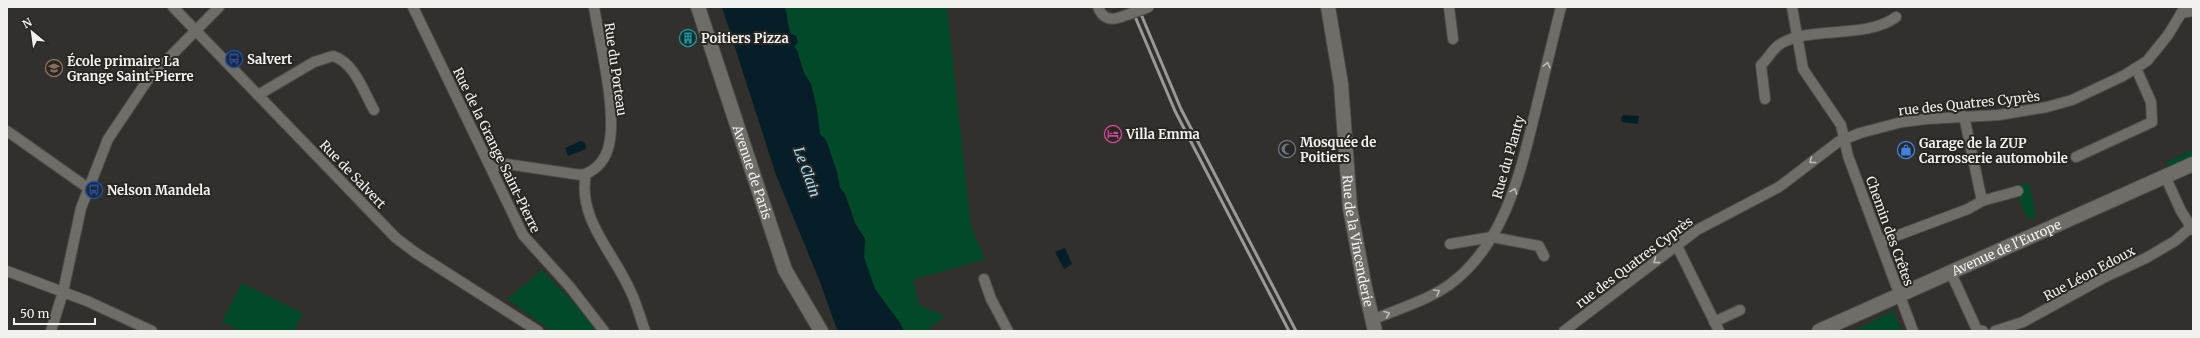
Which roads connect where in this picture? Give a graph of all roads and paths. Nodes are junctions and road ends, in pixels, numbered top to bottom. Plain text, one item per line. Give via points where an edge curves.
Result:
1 (173, 7) edge
2 (219, 7) edge
3 (413, 7) edge
4 (594, 7) edge
5 (698, 7) edge
6 (1098, 7) edge
7 (1149, 7) edge
8 (1328, 7) edge
9 (1449, 7) edge
10 (1561, 7) edge
11 (1792, 7) edge
12 (2183, 10) edge
13 (2193, 11) edge
14 (1896, 17) dead end
15 (196, 31) junction
16 (1797, 38) junction
17 (1453, 39) dead end
18 (2136, 68) junction
19 (258, 95) junction
20 (1765, 99) dead end
21 (374, 110) dead end
22 (1964, 116) junction
23 (7, 130) edge
24 (21, 140) junction
25 (1845, 140) junction
26 (7, 142) edge
27 (2076, 156) dead end
28 (2193, 164) edge
29 (492, 168) junction
30 (586, 174) junction
31 (2165, 176) junction
32 (88, 188) junction
33 (2018, 191) dead end
34 (1982, 201) junction
35 (2192, 229) edge
36 (1492, 237) junction
37 (1880, 242) junction
38 (1450, 244) dead end
39 (1676, 246) junction
40 (1544, 256) dead end
41 (7, 271) edge
42 (1951, 272) junction
43 (984, 279) dead end
44 (63, 292) junction
45 (1900, 296) junction
46 (1740, 310) dead end
47 (1374, 325) edge
48 (1717, 326) edge
49 (51, 331) edge
50 (152, 331) edge
51 (538, 331) edge
52 (604, 331) edge
53 (645, 331) edge
54 (821, 331) edge
55 (1008, 331) edge
56 (1564, 331) edge
57 (1819, 331) edge
58 (1913, 331) edge
59 (1983, 331) edge
60 (1995, 331) edge

1 - 15 street, Rue de Salvert
2 - 15 street
3 - 29 street, Rue de la Grange Saint-Pierre via 483,155
4 - 30 street, Rue du Porteau via 611,108 610,144 599,165
5 - 54 main road, Avenue de Paris via 785,270
6 - 7 street, bridge via 1106,18 1121,17
8 - 47 main road, Rue de la Vincenderie via 1341,84 1350,208
9 - 17 street
36 -> 10 street, Rue du Planty via 1507,208 1520,172
11 - 16 street, Chemin des Crêtes
12 - 13 street
12 - 18 street, rue des Quatres Cyprès via 2158,49
14 - 16 street via 1880,26
15 - 19 street, Rue de Salvert
15 - 32 street via 149,78 136,96 108,139
16 - 20 street via 1780,44 1761,65
16 - 25 street, Chemin des Crêtes via 1803,69 1838,120
18 - 22 street, rue des Quatres Cyprès via 2098,89 2047,107 1999,115
18 - 27 street via 2151,102 2152,122
19 - 21 street via 314,62 332,56 351,68
19 - 51 street, Rue de Salvert via 406,246
22 - 25 street, rue des Quatres Cyprès via 1902,122 1876,128
22 - 34 street
23 - 24 street
24 - 26 street
24 - 32 street
25 - 37 street, Chemin des Crêtes via 1848,156
25 -> 39 street, rue des Quatres Cyprès via 1830,147 1779,187 1697,230
28 - 31 main road, Avenue de l'Europe
29 - 30 street via 506,164
29 - 52 street, Rue de la Grange Saint-Pierre via 523,235 570,287
30 - 53 street via 583,191 587,208 629,288
31 - 35 street, Rue Léon Edoux
31 - 42 main road, Avenue de l'Europe
32 - 44 street via 81,208
33 - 34 street
34 - 37 street via 1968,209
35 - 60 street, Rue Léon Edoux via 2146,258 2105,277 2023,322
36 - 38 street
36 - 40 street via 1539,246
47 -> 36 street, Rue du Planty via 1450,284 1485,248
37 - 45 street, Chemin des Crêtes
39 - 48 street
39 -> 56 street, rue des Quatres Cyprès
41 - 44 street
42 - 45 main road, Avenue de l'Europe
42 - 59 street via 1977,330
43 - 55 street via 991,299
44 - 49 street
44 - 50 street
45 - 57 main road, Avenue de l'Europe
45 - 58 street, Chemin des Crêtes
46 - 48 street

